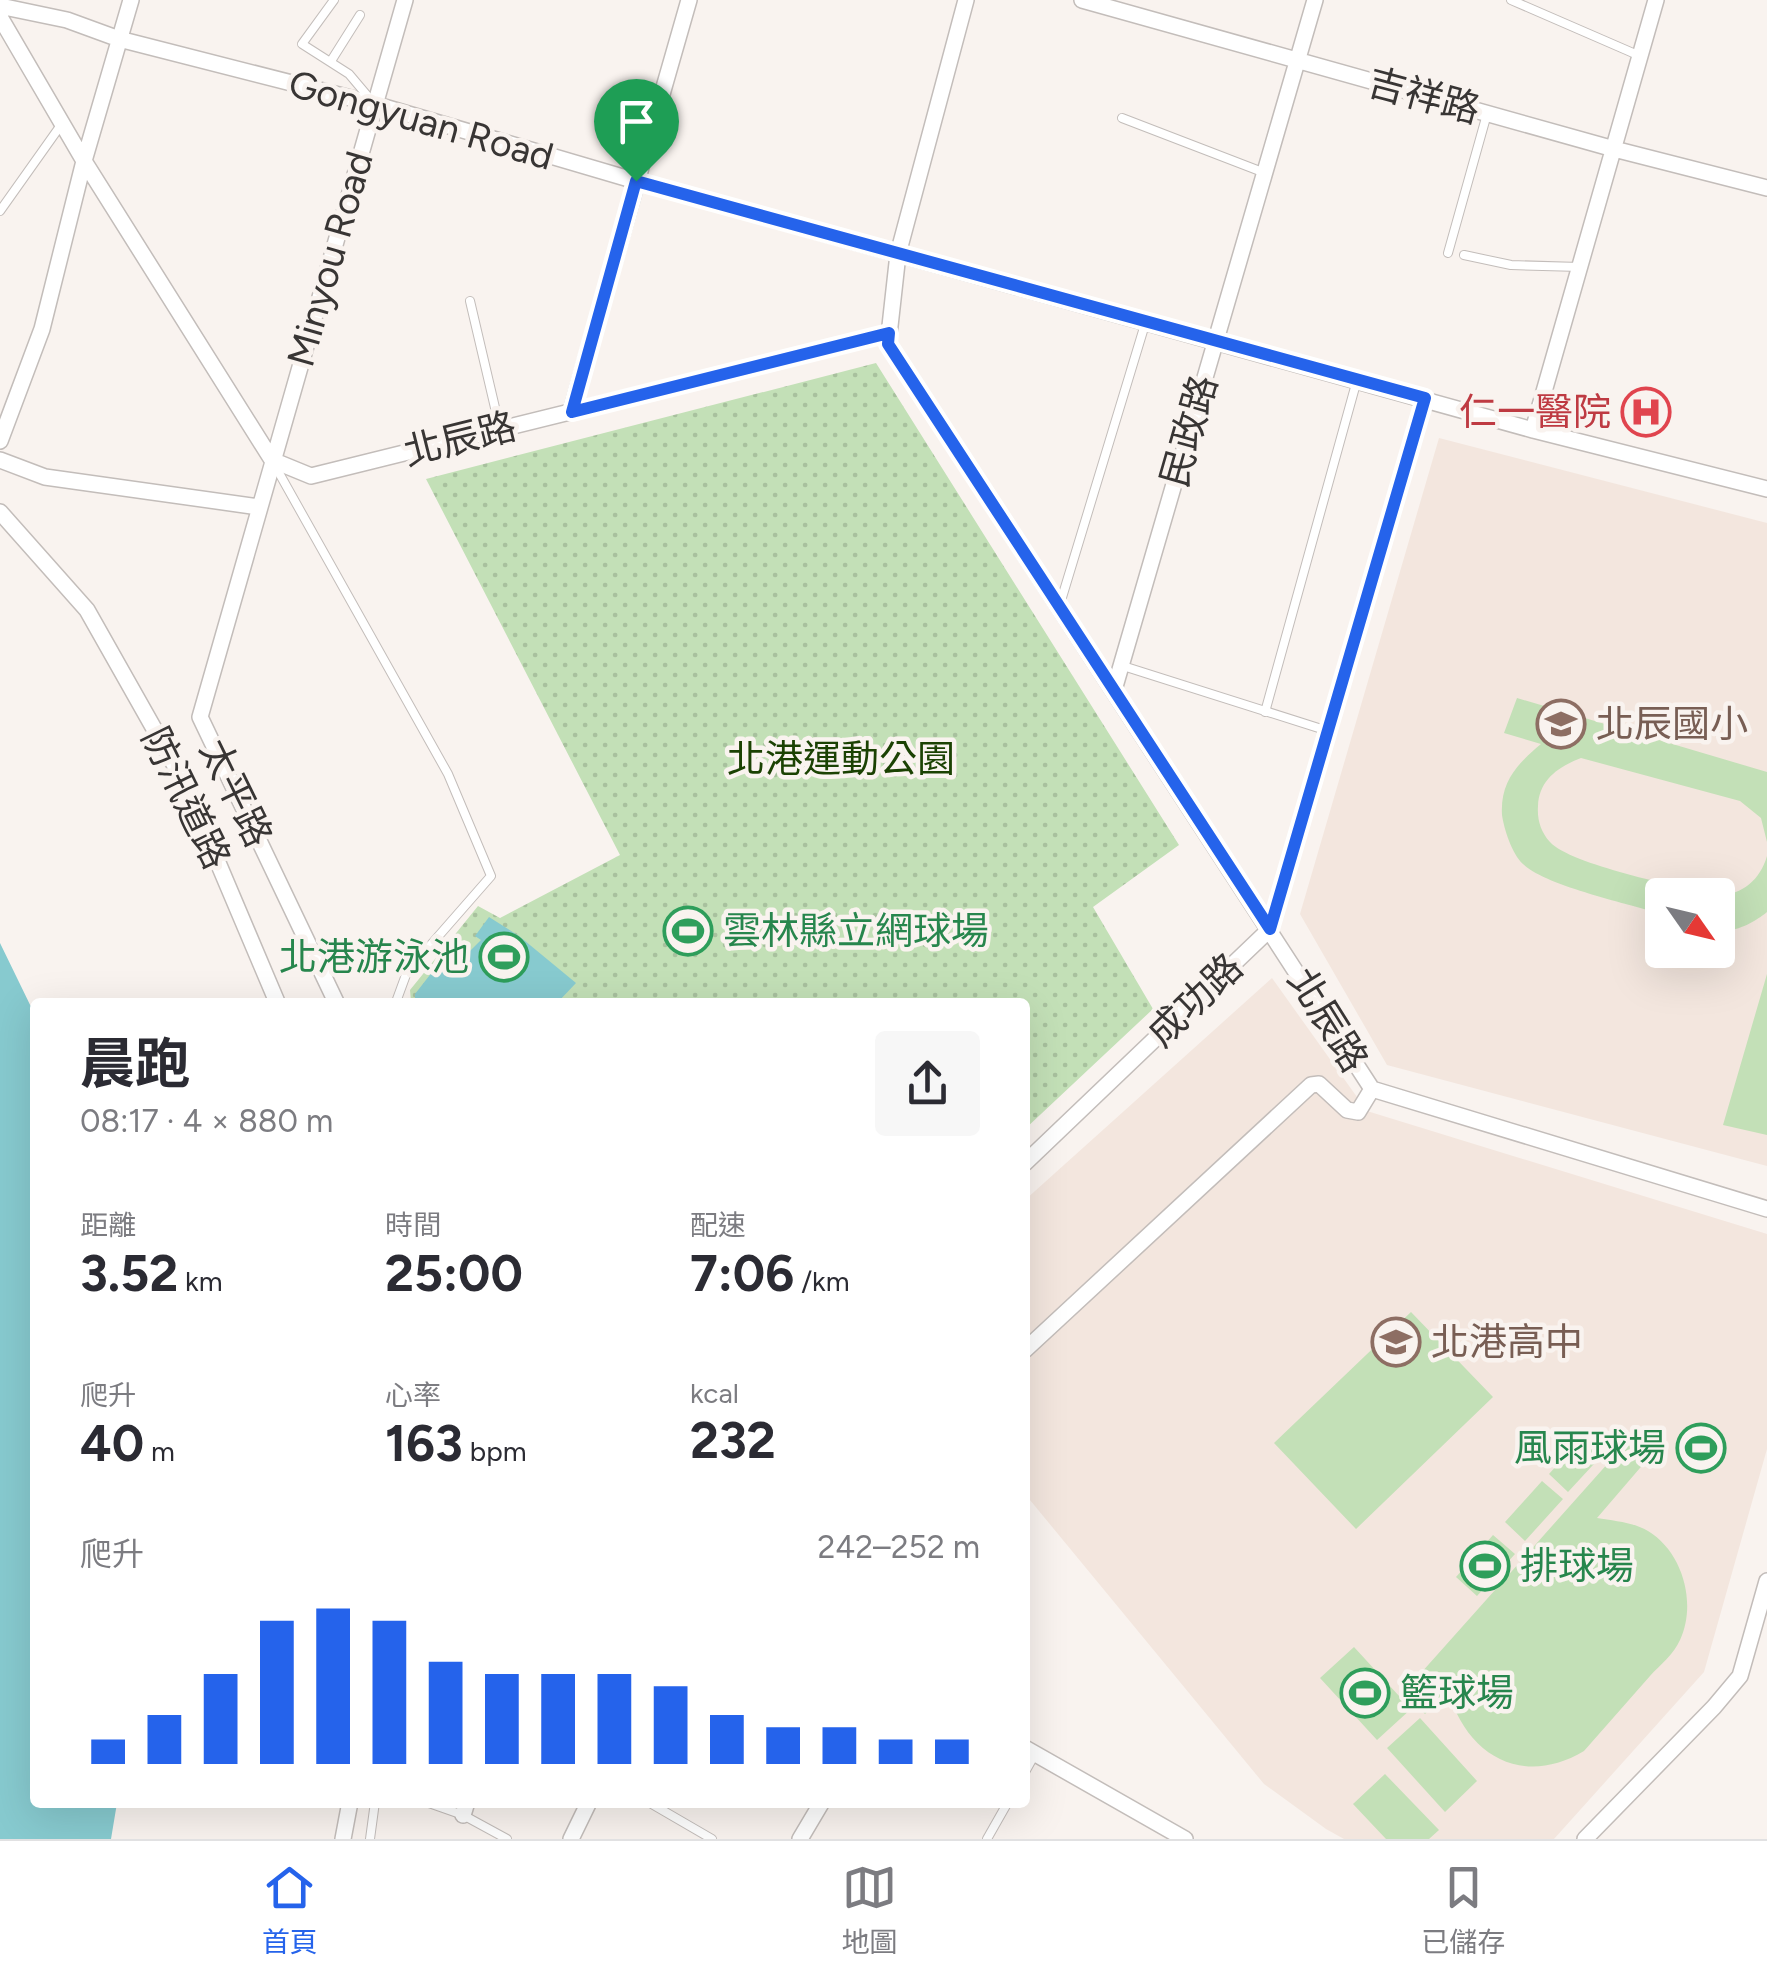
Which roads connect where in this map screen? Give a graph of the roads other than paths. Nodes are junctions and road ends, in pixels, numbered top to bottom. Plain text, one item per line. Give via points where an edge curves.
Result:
1 (131, 0) edge
2 (334, 0) edge
3 (405, 0) edge
4 (690, 0) edge
5 (966, 0) edge
6 (1082, 0) edge
7 (1315, 0) edge
8 (1511, 0) edge
9 (1656, 0) edge
10 (0, 6) edge
11 (360, 15) dead end
12 (0, 17) edge
13 (120, 40) junction
14 (1640, 56) junction
15 (332, 61) junction
16 (1299, 62) junction
17 (374, 104) junction
18 (1487, 114) junction
19 (1122, 118) dead end
20 (63, 122) junction
21 (1614, 148) junction
22 (84, 161) junction
23 (1265, 173) junction
24 (636, 181) junction
25 (1767, 188) edge
26 (0, 211) edge
27 (1448, 253) dead end
28 (898, 254) junction
29 (1464, 255) dead end
30 (1580, 267) junction
31 (470, 301) dead end
32 (1146, 322) junction
33 (889, 333) junction
34 (1214, 340) junction
35 (1357, 380) junction
36 (1425, 398) junction
37 (572, 412) junction
38 (500, 429) junction
39 (1533, 430) junction
40 (0, 441) edge
41 (0, 460) edge
42 (272, 460) junction
43 (1767, 489) edge
44 (259, 507) junction
45 (0, 512) edge
46 (1059, 606) junction
47 (1123, 666) junction
48 (1114, 690) junction
49 (1265, 712) junction
50 (1328, 731) junction
51 (1270, 929) junction
52 (275, 998) edge
53 (334, 998) edge
54 (397, 998) edge
55 (1372, 1090) junction
56 (1030, 1158) edge
57 (1767, 1208) edge
58 (1030, 1345) edge
59 (1767, 1580) edge
60 (1764, 1605) edge
61 (1030, 1751) edge
62 (349, 1808) edge
63 (374, 1808) edge
64 (465, 1808) edge
65 (586, 1808) edge
66 (659, 1808) edge
67 (819, 1808) edge
68 (1004, 1808) edge
69 (805, 1837) edge
70 (344, 1839) edge
71 (370, 1839) edge
72 (507, 1839) edge
73 (571, 1839) edge
74 (712, 1839) edge
75 (986, 1839) edge
76 (1185, 1839) edge
77 (1585, 1839) edge

1 - 13 street
2 - 15 lane via 302,44
3 - 17 street, Minyou Road
4 - 24 street
5 - 28 street
6 - 16 street, 吉祥路
7 - 16 street, 民政路
8 - 14 lane
9 - 14 street
10 - 13 street, Gongyuan Road
11 - 15 lane
12 - 20 street
13 - 17 street, Gongyuan Road
13 - 22 street
14 - 21 street
15 - 17 lane
16 - 18 street, 吉祥路
16 - 23 street, 民政路
17 - 24 street, Gongyuan Road
17 - 42 street, Minyou Road
18 - 21 street, 吉祥路
18 - 27 lane
19 - 23 lane
20 - 22 street
20 - 26 lane
21 - 25 street, 吉祥路
21 - 30 street
22 - 40 street via 42,329
22 - 42 street
23 - 34 street, 民政路
24 - 28 street, Gongyuan Road
24 - 37 street
28 - 32 street, Gongyuan Road
28 - 33 street
29 - 30 lane via 1510,265
30 - 39 street
31 - 38 lane
32 - 34 street, Gongyuan Road
32 - 46 lane
33 - 37 street, 北辰路
33 - 46 street, 北辰路 via 888,344
34 - 35 street, Gongyuan Road
34 - 47 street, 民政路
35 - 36 street, Gongyuan Road
35 - 49 lane
36 - 39 street, Gongyuan Road
36 - 50 street, 成功路
37 - 38 street, 北辰路
38 - 42 street, 北辰路 via 311,476
39 - 43 street, Gongyuan Road
41 - 44 street via 45,477
42 - 44 street, 太平路
42 - 54 lane via 448,774 491,876 407,972
44 - 53 street, 太平路 via 200,716
45 - 52 street, 防汛道路 via 88,610 182,780
46 - 48 street, 北辰路
47 - 48 street, 民政路
47 - 49 lane
48 - 51 street, 北辰路
49 - 50 lane
50 - 51 street, 成功路
51 - 55 street, 北辰路
51 - 56 street, 成功路
55 - 57 street, 北辰路
55 - 58 street via 1358,1112 1310,1085
59 - 60 street
60 - 77 street via 1740,1676
61 - 76 street
62 - 70 street
63 - 71 lane
64 - 72 lane
65 - 73 street
66 - 74 lane
67 - 69 street
68 - 75 lane

